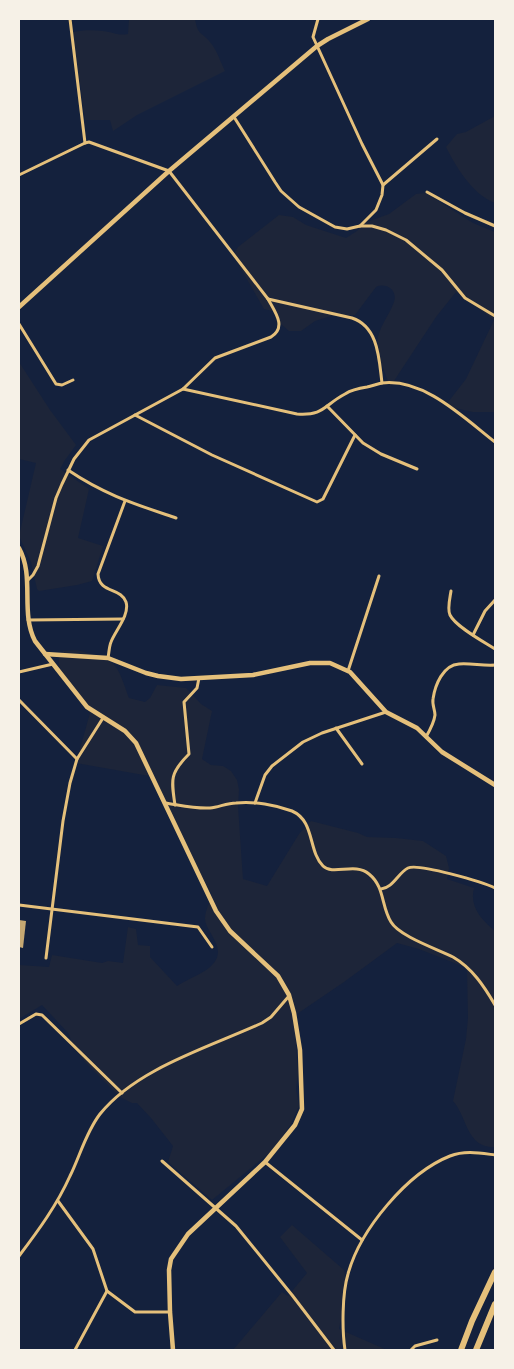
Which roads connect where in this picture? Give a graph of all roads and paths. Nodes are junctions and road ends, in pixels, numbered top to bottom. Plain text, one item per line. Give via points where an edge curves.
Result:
1 (70, 19) edge
2 (318, 19) edge
3 (368, 19) edge
4 (317, 46) junction
5 (234, 117) junction
6 (437, 139) dead end
7 (85, 143) junction
8 (169, 171) junction
9 (19, 176) edge
10 (383, 185) junction
11 (427, 192) dead end
12 (360, 226) junction
13 (495, 226) edge
14 (268, 299) junction
15 (19, 307) edge
16 (495, 316) edge
17 (19, 324) edge
18 (73, 380) dead end
19 (382, 383) junction
20 (183, 389) junction
21 (327, 406) junction
22 (135, 415) junction
23 (354, 435) junction
24 (495, 442) edge
25 (416, 469) dead end
26 (68, 470) junction
27 (125, 501) junction
28 (176, 518) dead end
29 (19, 548) edge
30 (379, 576) dead end
31 (28, 580) junction
32 (451, 591) dead end
33 (495, 600) edge
34 (123, 619) junction
35 (28, 620) junction
36 (473, 635) junction
37 (495, 649) edge
38 (45, 654) junction
39 (108, 658) junction
40 (53, 664) junction
41 (495, 664) edge
42 (348, 671) junction
43 (19, 672) edge
44 (199, 678) junction
45 (19, 700) edge
46 (386, 712) junction
47 (102, 718) junction
48 (336, 728) junction
49 (426, 737) junction
50 (76, 759) junction
51 (362, 764) dead end
52 (495, 785) edge
53 (165, 803) junction
54 (175, 804) junction
55 (255, 804) junction
56 (495, 888) edge
57 (381, 890) junction
58 (19, 905) edge
59 (52, 910) junction
60 (212, 947) dead end
61 (46, 958) dead end
62 (289, 995) junction
63 (495, 1005) edge
64 (19, 1024) edge
65 (122, 1093) junction
66 (495, 1155) edge
67 (162, 1161) dead end
68 (265, 1162) junction
69 (58, 1201) junction
70 (216, 1207) junction
71 (362, 1240) junction
72 (19, 1256) edge
73 (495, 1272) edge
74 (107, 1291) junction
75 (495, 1304) edge
76 (170, 1312) junction
77 (437, 1340) dead end
78 (76, 1350) edge
79 (173, 1350) edge
80 (334, 1350) edge
81 (345, 1350) edge
82 (411, 1350) edge
83 (461, 1350) edge
84 (476, 1350) edge

1 - 7 street
2 - 4 street via 314,37
3 - 4 street
4 - 5 street
4 - 10 street
5 - 8 street
5 - 12 street via 290,200 335,227
6 - 10 street
7 - 8 street via 92,142
7 - 9 street
8 - 14 street
8 - 15 street
10 - 12 street via 376,210
11 - 13 street
12 - 16 street via 386,230 406,240 442,270 466,298
14 - 19 street via 352,318 364,325 374,339
14 - 20 street via 278,318 276,334 215,358
17 - 18 street via 56,384
19 - 21 street via 346,393
19 - 24 street via 410,385 428,392
20 - 21 street via 297,414 316,414
20 - 22 street
21 - 23 street
22 - 23 street via 212,455 317,502 323,499
22 - 26 street via 89,440
23 - 25 street via 371,448
26 - 27 street via 101,491
26 - 31 street via 56,498 38,566
27 - 28 street
27 - 34 street via 98,574 101,585 119,594 126,602
29 - 31 street
30 - 42 street
31 - 35 street
32 - 36 street via 450,615
33 - 36 street via 485,611
34 - 35 street
34 - 39 street via 110,642
35 - 38 street via 31,634
36 - 37 street
38 - 39 street
38 - 40 street
39 - 44 street via 158,676
40 - 43 street
40 - 47 street via 83,703
41 - 49 street via 459,664 450,666 443,673 436,686 432,728
42 - 44 street via 320,662 253,675
42 - 46 street
44 - 54 street via 197,688 184,702 189,754 172,775
45 - 50 street
46 - 48 street
46 - 49 street via 417,728
47 - 50 street
47 - 53 street via 125,731 136,743
48 - 51 street
48 - 55 street via 303,742 272,766
49 - 52 street via 442,752
50 - 59 street via 66,802
53 - 54 street
53 - 62 street via 216,911 234,934 278,976
54 - 55 street via 210,808 238,802
55 - 57 street via 295,812 305,823 316,857 325,868 358,868 370,874
56 - 57 street via 413,866 387,889
57 - 63 street via 391,922 411,938 466,966 484,985
58 - 59 street
59 - 60 street via 198,927
59 - 61 street
62 - 65 street via 262,1023 150,1073
62 - 68 street via 300,1050 302,1109 295,1125
64 - 65 street via 36,1014 42,1015
65 - 69 street via 100,1115
66 - 71 street via 468,1152 434,1164 388,1202
67 - 70 street
68 - 70 street
68 - 71 street
69 - 72 street
69 - 74 street via 93,1249
70 - 76 street via 188,1234 172,1259 169,1270
70 - 80 street via 266,1262
71 - 81 street via 348,1274 343,1311
73 - 83 highway
74 - 76 street via 135,1312
74 - 78 street
75 - 84 highway
76 - 79 street
77 - 82 street

